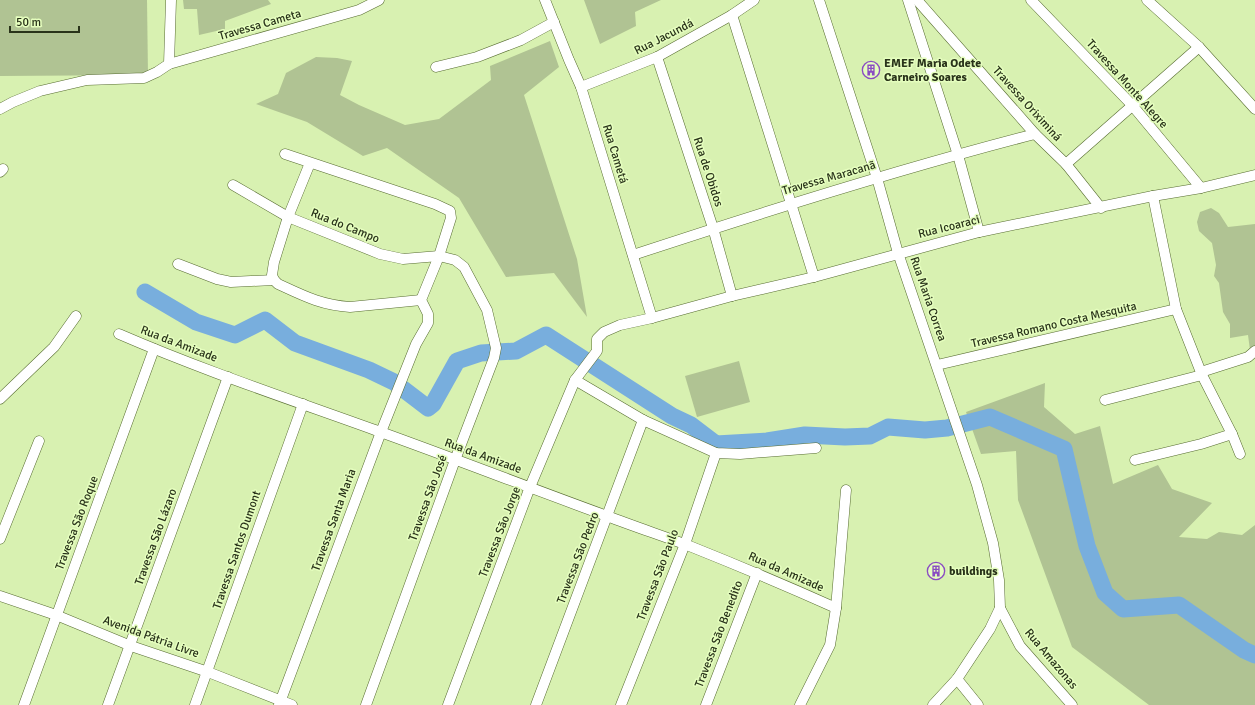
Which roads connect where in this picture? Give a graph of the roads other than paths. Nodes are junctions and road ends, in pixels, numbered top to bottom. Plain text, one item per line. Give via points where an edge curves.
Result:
1 (171, 0) edge
2 (380, 0) edge
3 (545, 0) edge
4 (754, 0) edge
5 (819, 0) edge
6 (908, 0) edge
7 (917, 0) edge
8 (1031, 0) edge
9 (1147, 0) edge
10 (732, 15) junction
11 (554, 22) junction
12 (1199, 47) junction
13 (657, 57) junction
14 (169, 64) junction
15 (436, 68) dead end
16 (581, 86) junction
17 (1132, 106) junction
18 (0, 109) edge
19 (1255, 109) edge
20 (1035, 134) junction
21 (285, 154) dead end
22 (958, 155) junction
23 (310, 162) junction
24 (1066, 164) junction
25 (1255, 175) edge
26 (877, 178) junction
27 (233, 185) dead end
28 (1201, 188) junction
29 (1153, 196) junction
30 (791, 203) junction
31 (1100, 208) junction
32 (288, 217) junction
33 (713, 228) junction
34 (979, 232) junction
35 (898, 253) junction
36 (633, 255) junction
37 (439, 256) junction
38 (455, 260) joint
39 (178, 264) dead end
40 (814, 277) junction
41 (274, 280) junction
42 (732, 296) junction
43 (422, 300) junction
44 (1176, 309) junction
45 (76, 316) dead end
46 (652, 318) junction
47 (119, 334) dead end
48 (154, 349) junction
49 (1255, 351) edge
50 (937, 366) junction
51 (1202, 373) junction
52 (228, 377) junction
53 (575, 380) junction
54 (0, 399) edge
55 (1105, 400) dead end
56 (303, 404) junction
57 (643, 420) junction
58 (380, 432) junction
59 (1232, 434) junction
60 (39, 442) dead end
61 (816, 448) dead end
62 (716, 453) junction
63 (1240, 454) dead end
64 (456, 460) junction
65 (1134, 460) dead end
66 (530, 487) junction
67 (846, 490) dead end
68 (607, 517) junction
69 (0, 539) edge
70 (685, 544) junction
71 (757, 573) junction
72 (0, 596) edge
73 (836, 608) junction
74 (1000, 608) junction
75 (56, 615) junction
76 (131, 646) junction
77 (208, 672) junction
78 (957, 679) junction
79 (280, 703) edge
80 (24, 705) edge
81 (108, 705) edge
82 (195, 705) edge
83 (292, 705) edge
84 (366, 705) edge
85 (448, 705) edge
86 (536, 705) edge
87 (621, 705) edge
88 (706, 705) edge
89 (800, 705) edge
90 (933, 705) edge
91 (978, 705) edge
92 (1072, 705) edge

1 - 14 street
2 - 14 street, Travessa Cameta via 359,10
3 - 11 street, Rua Cametá
4 - 10 street, Rua Jacundá
5 - 26 street, Rua Maria Correa
6 - 22 street
7 - 20 street, Travessa Oriximiná
8 - 17 street, Travessa Monte Alegre
9 - 12 street
10 - 13 street, Rua Jacundá
10 - 30 street
11 - 15 street via 521,40 477,57
11 - 16 street, Rua Cametá
12 - 17 street
12 - 19 street
13 - 16 street, Rua Jacundá
13 - 33 street, Rua de Obidos
14 - 18 street, Travessa Cameta via 144,78 87,80 40,91
16 - 36 street, Rua Cametá
17 - 24 street
17 - 28 street, Travessa Monte Alegre
20 - 22 street, Travessa Maracanã
20 - 24 street, Travessa Oriximiná
21 - 23 street
22 - 26 street, Travessa Maracanã
22 - 34 street
23 - 32 street
23 - 37 street via 450,211 451,218
24 - 31 street, Travessa Oriximiná
25 - 28 street, Rua Icoaraci
26 - 30 street, Travessa Maracanã
26 - 35 street, Rua Maria Correa
27 - 32 street, Rua do Campo
28 - 29 street, Rua Icoaraci
29 - 31 street, Rua Icoaraci
29 - 44 street
30 - 33 street, Travessa Maracanã
30 - 40 street
31 - 34 street, Rua Icoaraci
32 - 37 street, Rua do Campo via 380,254 403,259
32 - 41 street via 274,262
33 - 36 street, Travessa Maracanã
33 - 42 street, Rua de Obidos
34 - 35 street, Rua Icoaraci
35 - 40 street, Rua Icoaraci
35 - 50 street, Rua Maria Correa
36 - 46 street, Rua Cametá
37 - 38 street, Rua do Campo
37 - 43 street
38 - 64 street, Travessa São José via 464,268 487,310 496,348
39 - 41 street via 231,282
40 - 42 street, Rua Icoaraci
41 - 43 street via 318,302 339,306
42 - 46 street, Rua Icoaraci
43 - 58 street, Travessa Santa Maria via 428,314 428,323 416,344
44 - 50 street, Travessa Romano Costa Mesquita
44 - 51 street
45 - 54 street via 54,347
46 - 53 street, Travessa São Jorge via 620,325 604,332 597,339 597,351
47 - 48 street, Rua da Amizade
48 - 52 street, Rua da Amizade
48 - 75 street, Travessa São Roque
49 - 51 street via 1248,357
50 - 74 street, Rua Maria Correa via 960,431 993,543 999,580
51 - 55 street
51 - 59 street
52 - 56 street, Rua da Amizade
52 - 76 street, Travessa São Lázaro
53 - 57 street
53 - 66 street, Travessa São Jorge
56 - 58 street, Rua da Amizade
56 - 77 street, Travessa Santos Dumont
57 - 62 street
57 - 68 street, Travessa São Pedro
58 - 64 street, Rua da Amizade
58 - 79 street, Travessa Santa Maria
59 - 63 street
59 - 65 street
60 - 69 street
61 - 62 street via 740,454
62 - 70 street, Travessa São Paulo
64 - 66 street, Rua da Amizade
64 - 84 street, Travessa São José
66 - 68 street, Rua da Amizade
66 - 85 street, Travessa São Jorge
67 - 73 street
68 - 70 street, Rua da Amizade
68 - 86 street, Travessa São Pedro
70 - 71 street, Rua da Amizade
70 - 87 street, Travessa São Paulo
71 - 73 street, Rua da Amizade
71 - 88 street, Travessa São Benedito
72 - 75 street, Avenida Pátria Livre
73 - 89 street via 830,645
74 - 78 street via 990,629
74 - 92 street, Rua Amazonas via 1020,646
75 - 76 street, Avenida Pátria Livre
75 - 80 street, Travessa São Roque
76 - 77 street, Avenida Pátria Livre
76 - 81 street, Travessa São Lázaro
77 - 79 street, Avenida Pátria Livre
77 - 82 street, Travessa Santos Dumont
78 - 90 street
78 - 91 street
79 - 83 street, Avenida Pátria Livre

